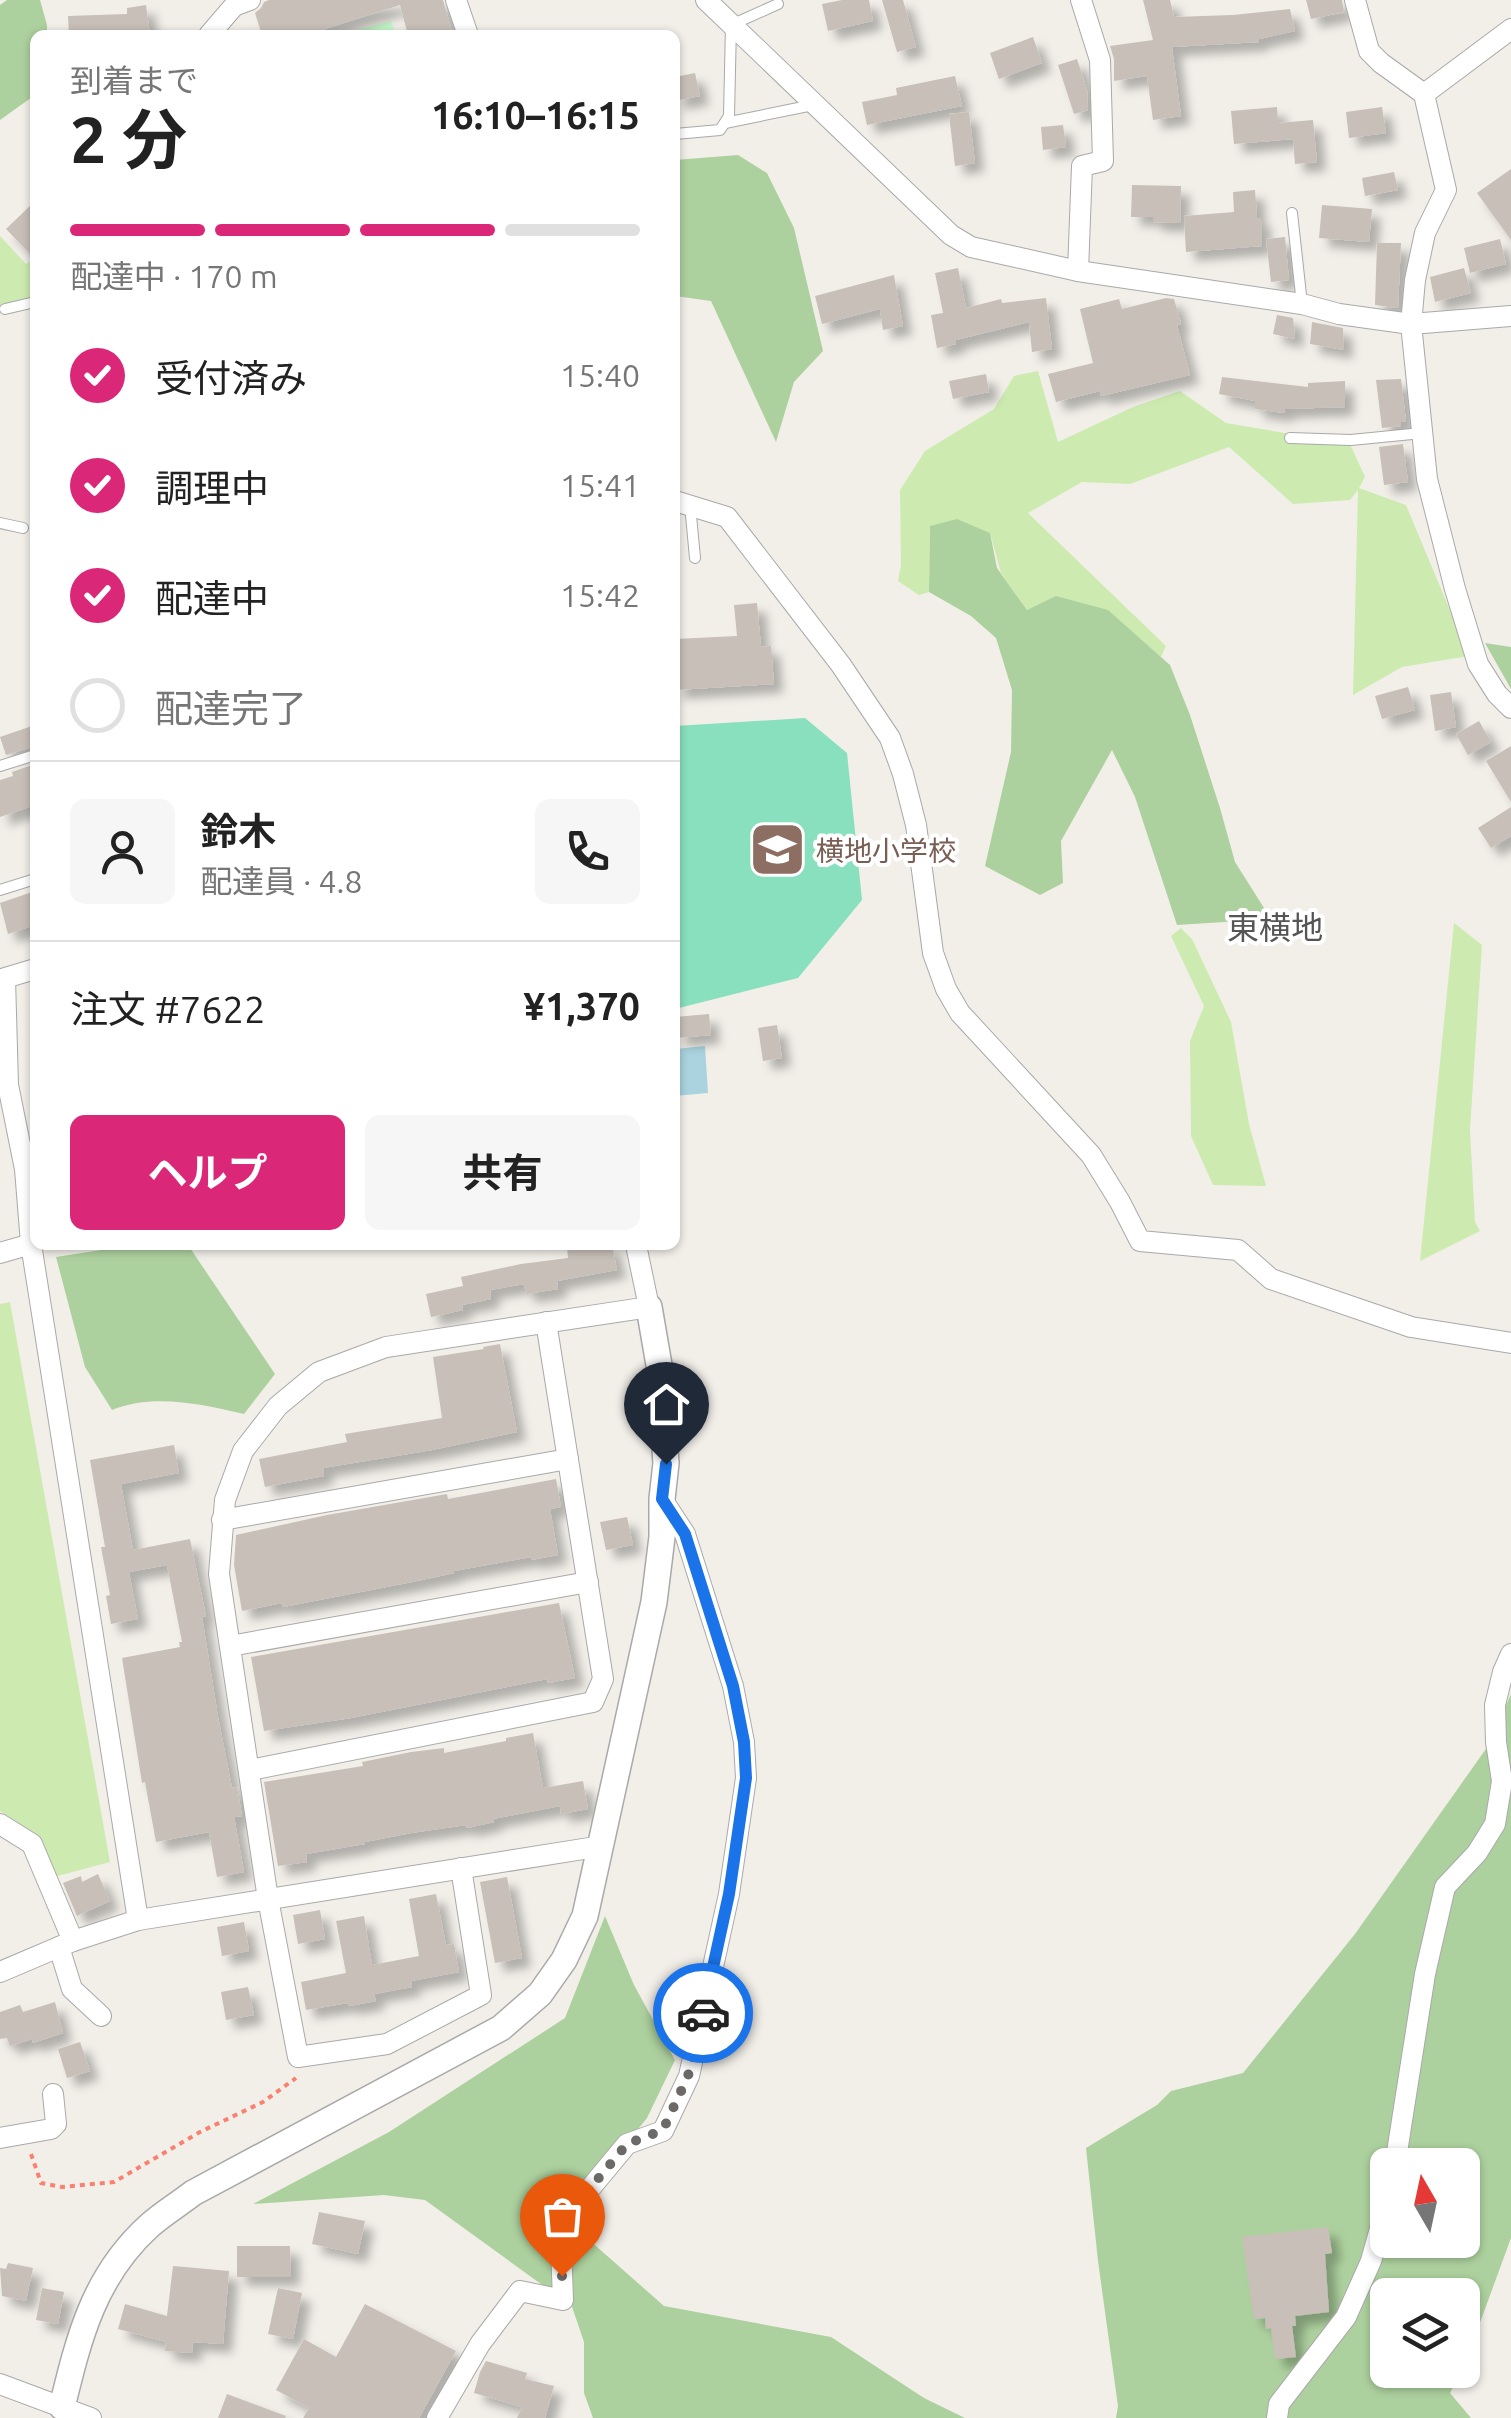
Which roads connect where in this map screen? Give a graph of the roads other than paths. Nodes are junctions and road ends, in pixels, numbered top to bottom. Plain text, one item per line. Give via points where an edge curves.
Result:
1 (250, 0) edge
2 (456, 0) edge
3 (706, 0) edge
4 (1081, 0) edge
5 (1354, 0) edge
6 (778, 4) dead end
7 (731, 25) junction
8 (1511, 29) edge
9 (213, 30) edge
10 (466, 30) edge
11 (1424, 94) junction
12 (813, 105) junction
13 (724, 123) junction
14 (680, 134) edge
15 (1292, 213) dead end
16 (1078, 271) junction
17 (30, 303) edge
18 (1302, 304) junction
19 (6, 309) dead end
20 (1511, 316) edge
21 (1410, 324) junction
22 (1422, 433) junction
23 (1290, 438) dead end
24 (683, 503) edge
25 (0, 524) edge
26 (23, 528) dead end
27 (695, 558) dead end
28 (1511, 708) edge
29 (30, 757) edge
30 (0, 766) edge
31 (30, 881) edge
32 (0, 890) edge
33 (30, 970) edge
34 (3, 973) edge
35 (30, 1232) edge
36 (30, 1244) edge
37 (32, 1250) edge
38 (637, 1250) edge
39 (0, 1253) edge
40 (649, 1307) junction
41 (546, 1322) junction
42 (1511, 1343) edge
43 (568, 1459) junction
44 (662, 1499) junction
45 (222, 1520) junction
46 (588, 1582) junction
47 (230, 1646) junction
48 (1511, 1654) edge
49 (250, 1770) junction
50 (0, 1824) edge
51 (602, 1846) junction
52 (462, 1868) junction
53 (268, 1899) junction
54 (138, 1920) junction
55 (66, 1944) junction
56 (0, 1972) edge
57 (101, 2016) dead end
58 (53, 2094) dead end
59 (0, 2138) edge
60 (1398, 2148) edge
61 (1372, 2258) edge
62 (0, 2384) edge
63 (61, 2412) edge
64 (91, 2418) edge
65 (437, 2418) edge
66 (1276, 2418) edge

1 - 9 street via 234,6
2 - 10 street
3 - 7 street
4 - 16 street via 1100,60 1103,162 1082,166
5 - 11 street via 1370,51
6 - 7 lane
7 - 12 street
7 - 13 lane
8 - 11 street
11 - 21 street via 1446,190 1425,233
12 - 13 lane
12 - 16 street via 951,235 971,247
13 - 14 lane via 720,130
15 - 18 lane
16 - 18 street
17 - 19 lane
18 - 21 street
20 - 21 street
21 - 22 street
22 - 23 lane
22 - 28 street via 1427,479 1469,640
24 - 27 lane
24 - 42 street via 726,517 890,738 916,825 933,952 946,989 960,1013 1091,1155 1140,1241 1238,1250 1289,1285 1412,1326
25 - 26 lane
29 - 30 lane
31 - 32 lane
33 - 34 street
34 - 35 street via 8,1085
36 - 39 street
37 - 54 street
38 - 40 street
40 - 41 street
40 - 44 street via 666,1464
41 - 43 street
41 - 45 street via 386,1347 319,1372 278,1406 243,1451
43 - 45 street
43 - 46 street
44 - 51 street via 654,1602
44 - 65 street via 685,1534 733,1686 746,1778 729,1894 688,2076 663,2130 627,2144 583,2197 562,2245 562,2300 520,2292
45 - 47 street via 218,1574
46 - 47 street
46 - 49 street via 603,1679 594,1702
47 - 49 street
48 - 60 street via 1495,1705 1502,1781 1495,1824 1445,1887
49 - 53 street
50 - 55 street via 32,1844
51 - 52 street
51 - 63 street via 585,1916 564,1960 540,1994 501,2028 193,2193 150,2224 96,2294
52 - 53 street
52 - 53 street via 480,1995 387,2044 298,2057
53 - 54 street
54 - 55 street
55 - 56 street
55 - 57 street via 72,1989
58 - 59 street via 51,2129
61 - 66 street via 1346,2316 1279,2404
62 - 63 street
63 - 64 street

